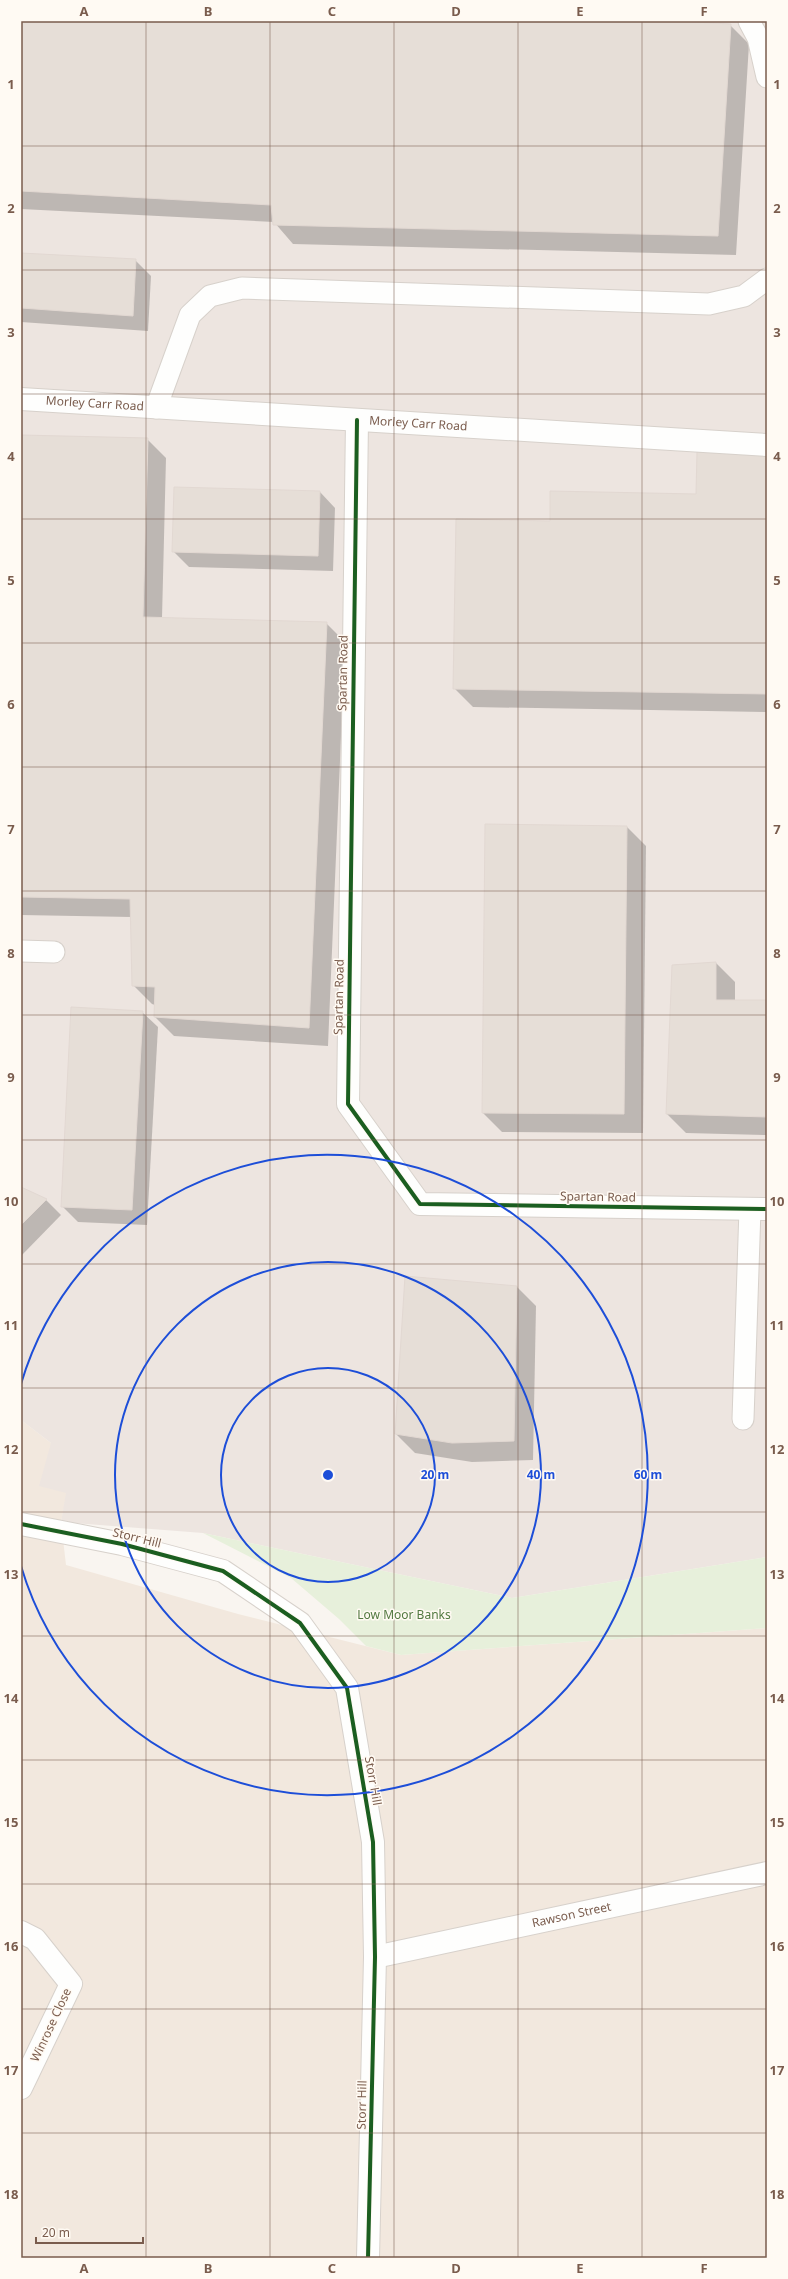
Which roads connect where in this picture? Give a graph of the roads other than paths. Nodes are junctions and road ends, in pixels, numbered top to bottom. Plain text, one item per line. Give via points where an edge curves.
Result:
1 (749, 21) edge
2 (767, 77) edge
3 (767, 279) edge
4 (21, 399) edge
5 (156, 408) junction
6 (357, 420) junction
7 (767, 445) edge
8 (21, 951) edge
9 (54, 952) dead end
10 (758, 1209) edge
11 (743, 1419) dead end
12 (21, 1524) edge
13 (767, 1873) edge
14 (21, 1932) edge
15 (375, 1957) junction
16 (21, 2088) edge
17 (368, 2258) edge

1 - 2 lane via 758,38
3 - 5 lane via 744,296 709,304 242,288 210,296 190,315
4 - 5 street, Morley Carr Road
5 - 6 street, Morley Carr Road
6 - 7 street, Morley Carr Road
6 - 10 street, Spartan Road via 348,1104 420,1204
8 - 9 lane
10 - 11 lane
12 - 15 street, Storr Hill via 122,1544 223,1570 300,1623 347,1688 373,1842
13 - 15 street, Rawson Street
14 - 16 street, Winrose Close via 35,1939 71,1984
15 - 17 street, Storr Hill

